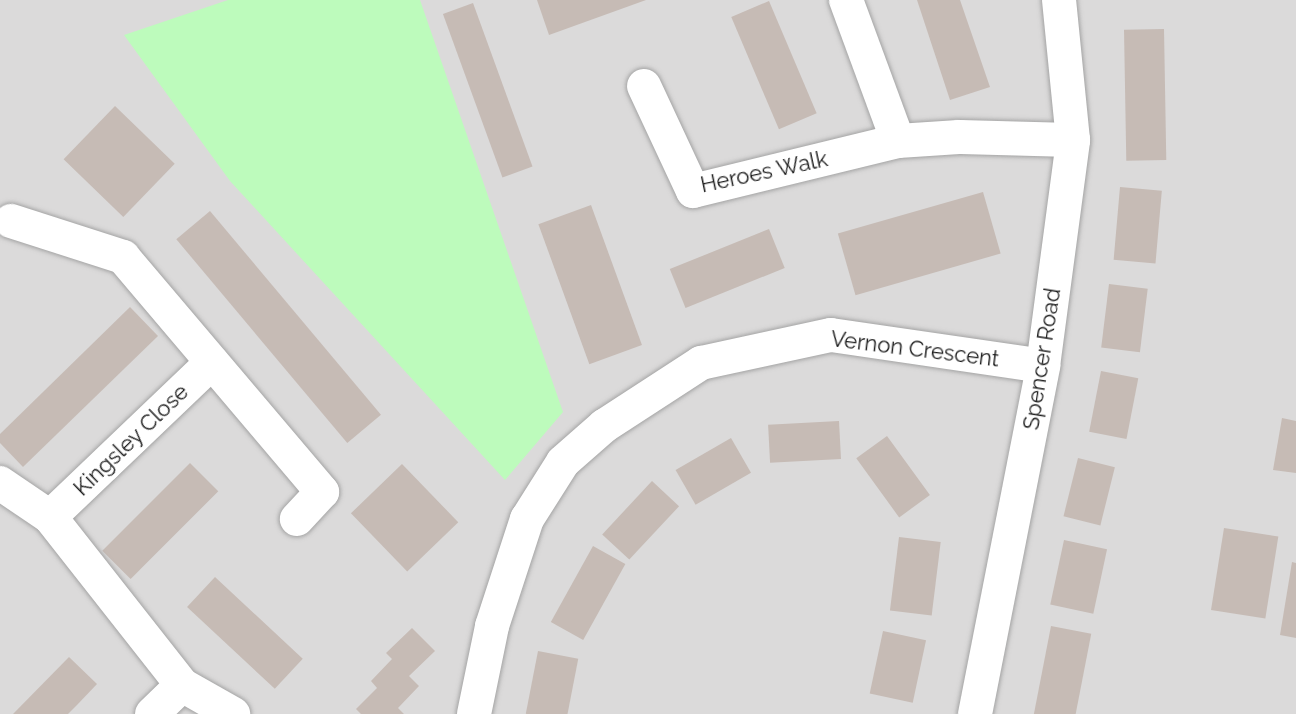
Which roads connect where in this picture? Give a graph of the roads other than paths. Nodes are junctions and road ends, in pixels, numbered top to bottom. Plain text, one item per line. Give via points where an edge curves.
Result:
1 (846, 0) edge
2 (1059, 0) edge
3 (644, 86) dead end
4 (1073, 140) junction
5 (898, 141) junction
6 (11, 221) dead end
7 (212, 362) junction
8 (1043, 366) junction
9 (0, 483) edge
10 (50, 517) junction
11 (297, 519) dead end
12 (182, 685) junction
13 (152, 714) edge
14 (233, 714) edge
15 (474, 714) edge
16 (975, 714) edge

1 - 5 street
2 - 4 street, Spencer Road
3 - 5 street, Heroes Walk via 693,191
4 - 5 street, Heroes Walk
4 - 8 street, Spencer Road
6 - 7 street via 123,257
7 - 10 street, Kingsley Close
7 - 11 street via 322,492
8 - 15 street, Vernon Crescent via 831,335 701,363 604,426 563,462 527,519 492,626
8 - 16 street, Spencer Road
9 - 10 street
10 - 12 street
12 - 13 street
12 - 14 street

